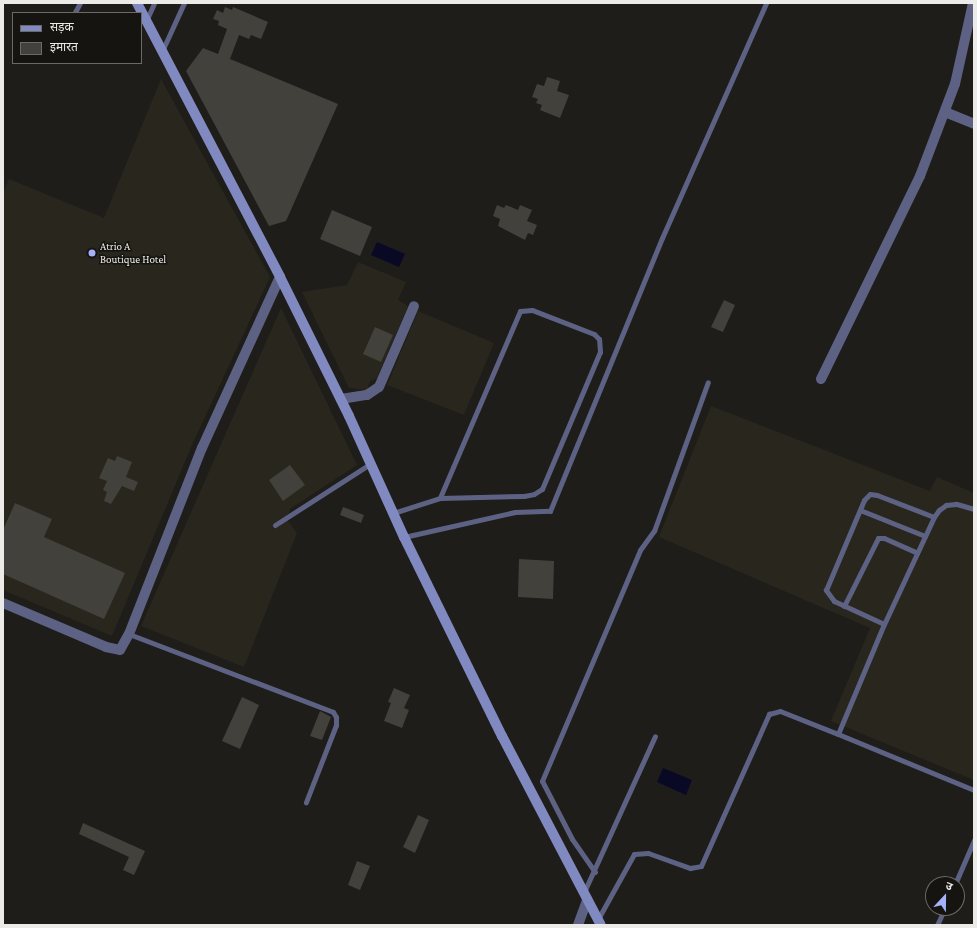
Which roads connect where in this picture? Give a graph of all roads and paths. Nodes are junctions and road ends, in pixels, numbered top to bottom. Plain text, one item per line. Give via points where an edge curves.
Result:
1 (80, 3) edge
2 (137, 3) edge
3 (154, 3) edge
4 (184, 3) edge
5 (766, 3) edge
6 (973, 3) edge
7 (75, 12) dead end
8 (147, 19) junction
9 (163, 49) junction
10 (945, 112) junction
11 (974, 124) edge
12 (280, 277) junction
13 (414, 306) dead end
14 (822, 379) dead end
15 (708, 382) dead end
16 (341, 400) junction
17 (370, 464) junction
18 (440, 498) junction
19 (974, 509) edge
20 (860, 510) junction
21 (393, 513) junction
22 (934, 517) junction
23 (275, 525) dead end
24 (925, 536) junction
25 (404, 537) junction
26 (917, 553) junction
27 (3, 603) edge
28 (844, 606) junction
29 (884, 624) junction
30 (129, 634) junction
31 (838, 734) junction
32 (655, 736) dead end
33 (974, 790) edge
34 (306, 802) dead end
35 (974, 840) edge
36 (595, 872) junction
37 (958, 876) edge
38 (585, 896) junction
39 (599, 922) edge
40 (578, 925) edge

1 - 7 lane
2 - 8 main road
3 - 8 lane
4 - 9 lane
5 - 25 lane via 662,238 550,511 515,512
6 - 10 street via 955,84
8 - 9 main road
9 - 12 main road
10 - 11 street
10 - 14 street via 903,214
12 - 16 main road
12 - 30 street via 202,448
13 - 16 street via 379,387 367,395
15 - 36 lane via 654,531 640,550 542,782 572,839
16 - 17 main road
17 - 21 main road
17 - 23 lane
18 - 18 lane via 524,496 542,489 600,352 599,339 594,334 532,310 520,310
18 - 21 lane
19 - 22 lane via 956,504 946,505 938,510
20 - 22 lane via 867,496 877,495
20 - 24 lane
20 - 28 lane via 826,590 828,596
21 - 25 main road
22 - 24 lane
24 - 26 lane
25 - 38 main road via 502,736
26 - 28 lane via 884,538 878,538
26 - 29 lane
27 - 30 street via 114,649 120,650
28 - 29 lane
29 - 31 lane
30 - 34 lane via 333,712 336,725
31 - 33 lane
31 - 39 lane via 780,712 769,714 702,866 690,868 648,853 634,854
32 - 36 lane
35 - 37 lane
36 - 38 lane
38 - 39 main road
38 - 40 street

